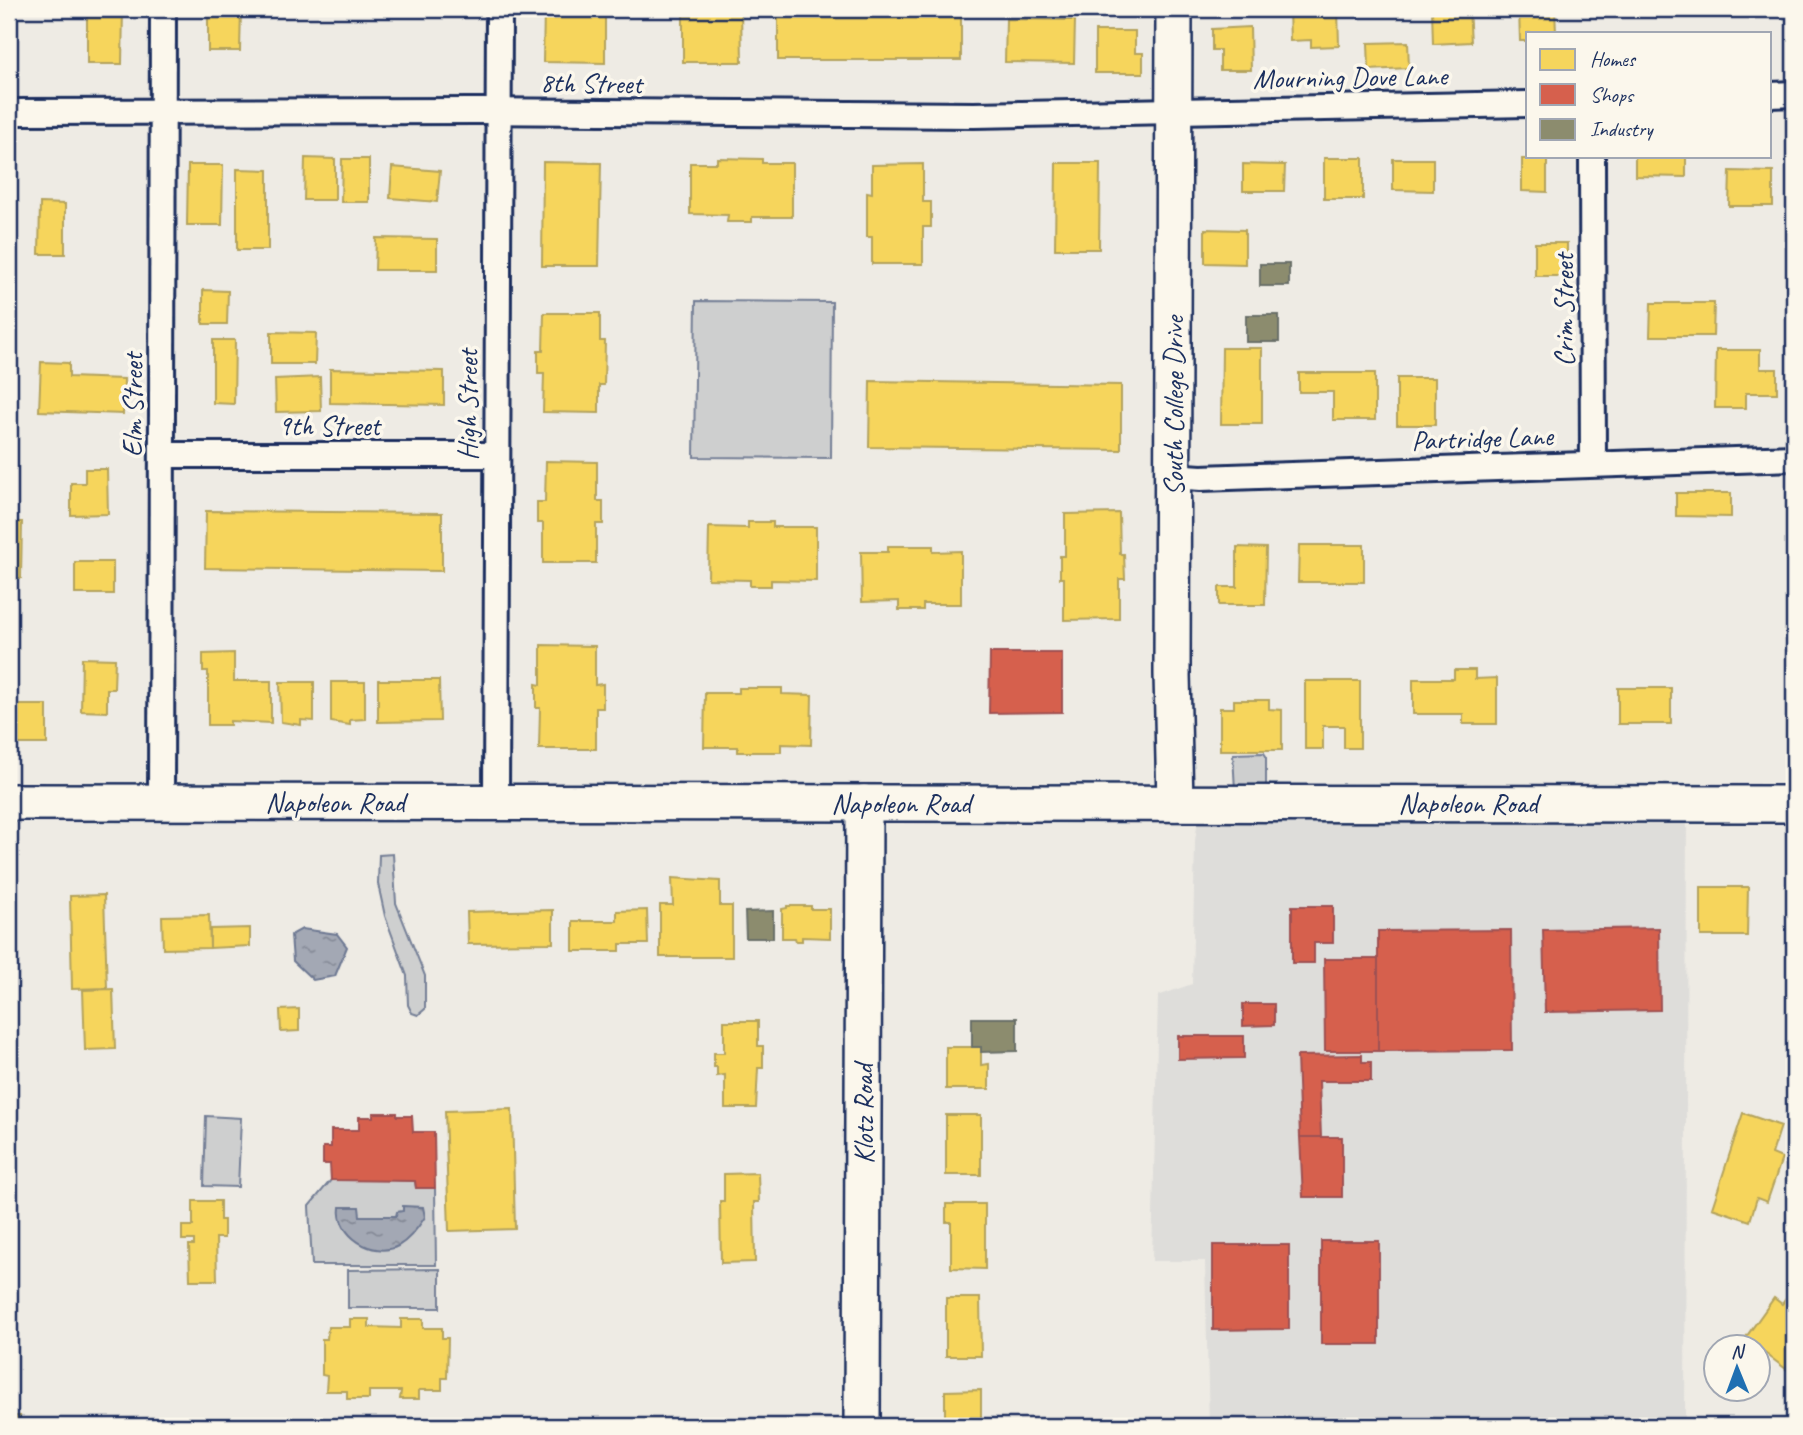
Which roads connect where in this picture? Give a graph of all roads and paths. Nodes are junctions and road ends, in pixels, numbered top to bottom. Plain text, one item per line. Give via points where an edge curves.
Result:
1 (163, 9) edge
2 (499, 9) edge
3 (1174, 9) edge
4 (1794, 94) edge
5 (1772, 95) edge
6 (1526, 104) edge
7 (1173, 110) junction
8 (498, 111) junction
9 (9, 112) edge
10 (163, 113) junction
11 (1592, 158) edge
12 (162, 455) junction
13 (497, 455) junction
14 (1794, 458) edge
15 (1593, 463) junction
16 (1173, 476) junction
17 (9, 802) edge
18 (161, 802) junction
19 (496, 802) junction
20 (864, 803) junction
21 (1175, 803) junction
22 (1794, 804) edge
23 (862, 1426) edge

1 - 10 street, Elm Street
2 - 8 street, High Street
3 - 7 main road, South College Drive
4 - 5 street
6 - 7 street, Mourning Dove Lane
7 - 8 street, 8th Street via 974,115
7 - 16 main road, South College Drive
8 - 10 street, 8th Street
8 - 13 street, High Street
9 - 10 street, 8th Street
10 - 12 street, Elm Street
11 - 15 street, Crim Street
12 - 13 street, 9th Street
12 - 18 street, Elm Street
13 - 19 street, High Street
14 - 15 street, Partridge Lane
15 - 16 street, Partridge Lane
16 - 21 main road, South College Drive
17 - 18 main road, Napoleon Road
18 - 19 main road, Napoleon Road
19 - 20 main road, Napoleon Road
20 - 21 main road, Napoleon Road
20 - 23 main road, Klotz Road
21 - 22 main road, Napoleon Road

